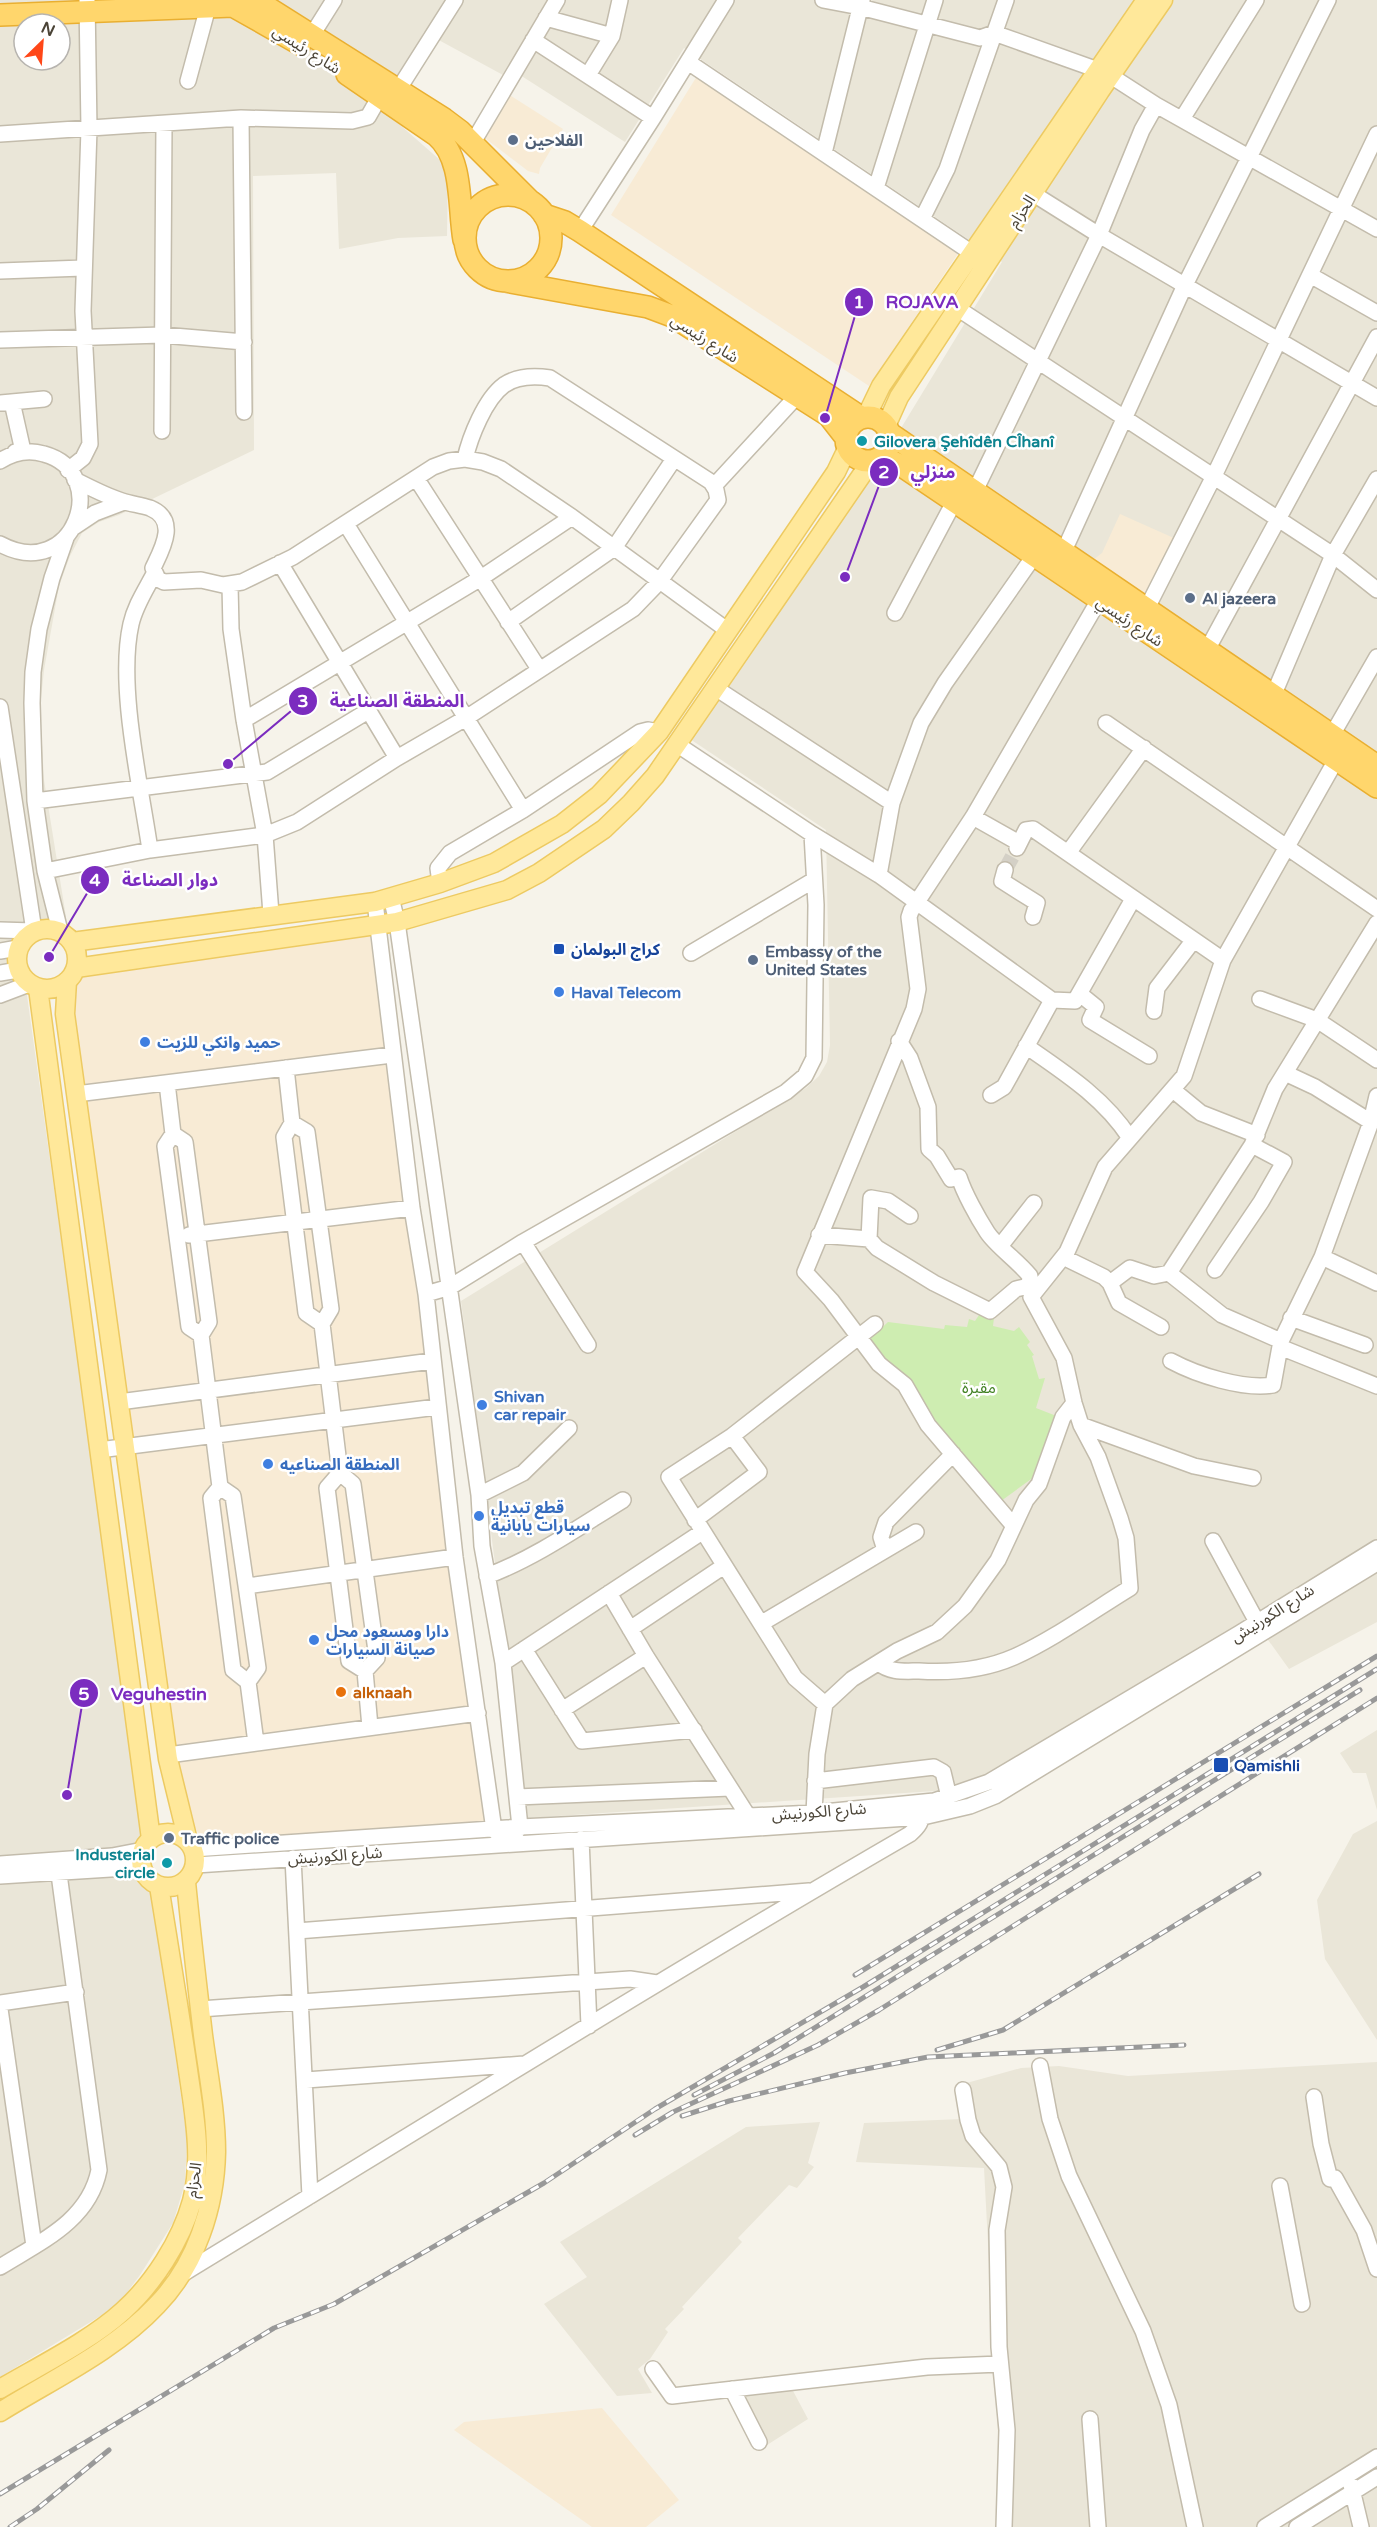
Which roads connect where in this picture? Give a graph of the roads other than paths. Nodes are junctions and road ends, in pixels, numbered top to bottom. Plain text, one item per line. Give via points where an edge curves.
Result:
1 (334, 0) edge
2 (455, 0) edge
3 (557, 0) edge
4 (620, 0) edge
5 (726, 0) edge
6 (823, 0) edge
7 (935, 0) edge
8 (1006, 0) edge
9 (1146, 0) edge
10 (1163, 0) edge
11 (1256, 0) edge
12 (1328, 0) edge
13 (861, 3) edge
14 (87, 5) edge
15 (219, 5) edge
16 (0, 15) edge
17 (546, 18) junction
18 (927, 25) junction
19 (994, 33) junction
20 (312, 35) junction
21 (612, 36) junction
22 (533, 40) junction
23 (688, 62) junction
24 (1104, 73) junction
25 (588, 75) junction
26 (188, 81) dead end
27 (389, 93) junction
28 (1156, 105) junction
29 (241, 118) junction
30 (653, 118) junction
31 (1182, 119) junction
32 (164, 124) junction
33 (89, 129) junction
34 (0, 134) edge
35 (472, 144) junction
36 (1375, 145) edge
37 (824, 153) junction
38 (1248, 156) junction
39 (876, 188) junction
40 (1032, 194) junction
41 (537, 208) junction
42 (1341, 209) junction
43 (922, 219) junction
44 (1377, 230) edge
45 (580, 231) junction
46 (1099, 235) junction
47 (464, 240) junction
48 (549, 251) junction
49 (972, 253) junction
50 (83, 268) junction
51 (0, 271) edge
52 (1310, 275) junction
53 (505, 281) junction
54 (1185, 285) junction
55 (957, 308) junction
56 (1377, 313) edge
57 (162, 335) junction
58 (84, 336) junction
59 (1377, 337) edge
60 (0, 340) edge
61 (1279, 340) junction
62 (244, 342) junction
63 (1039, 362) junction
64 (1352, 383) junction
65 (796, 397) junction
66 (1377, 398) edge
67 (44, 399) dead end
68 (6, 402) edge
69 (244, 412) dead end
70 (864, 418) junction
71 (1126, 418) junction
72 (888, 430) junction
73 (162, 431) dead end
74 (847, 443) junction
75 (0, 450) edge
76 (23, 452) junction
77 (877, 458) junction
78 (465, 459) junction
79 (674, 459) junction
80 (0, 461) edge
81 (72, 475) junction
82 (1214, 476) junction
83 (416, 478) junction
84 (1377, 479) edge
85 (714, 486) junction
86 (974, 493) junction
87 (124, 502) junction
88 (954, 502) junction
89 (572, 517) junction
90 (1277, 518) junction
91 (346, 524) junction
92 (70, 533) junction
93 (0, 544) edge
94 (614, 548) junction
95 (1063, 554) junction
96 (1333, 555) junction
97 (1034, 556) junction
98 (280, 563) junction
99 (154, 574) junction
100 (481, 579) junction
101 (659, 582) junction
102 (230, 585) junction
103 (1377, 590) edge
104 (1100, 600) junction
105 (1146, 610) junction
106 (895, 613) dead end
107 (508, 622) junction
108 (407, 623) junction
109 (727, 630) junction
110 (1207, 650) junction
111 (1377, 657) edge
112 (340, 664) junction
113 (538, 669) junction
114 (717, 689) junction
115 (1273, 696) junction
116 (0, 707) edge
117 (368, 711) junction
118 (466, 718) junction
119 (244, 720) junction
120 (1106, 723) dead end
121 (659, 732) junction
122 (678, 745) junction
123 (3, 747) edge
124 (1144, 748) junction
125 (1336, 749) junction
126 (397, 758) junction
127 (1377, 766) edge
128 (254, 774) junction
129 (1377, 787) edge
130 (141, 789) junction
131 (35, 801) junction
132 (892, 803) junction
133 (523, 810) junction
134 (973, 817) junction
135 (812, 834) junction
136 (265, 835) junction
137 (1286, 848) junction
138 (150, 850) junction
139 (1068, 853) junction
140 (1005, 870) dead end
141 (45, 871) junction
142 (879, 875) junction
143 (814, 880) junction
144 (441, 883) junction
145 (1133, 899) junction
146 (383, 900) junction
147 (917, 903) junction
148 (1375, 903) edge
149 (271, 914) junction
150 (1033, 917) dead end
151 (397, 922) junction
152 (377, 923) junction
153 (1377, 923) edge
154 (0, 930) edge
155 (34, 931) junction
156 (66, 937) junction
157 (1193, 940) junction
158 (9, 949) edge
159 (691, 953) dead end
160 (1223, 960) junction
161 (0, 973) edge
162 (71, 975) junction
163 (28, 981) junction
164 (1080, 994) junction
165 (0, 995) edge
166 (1260, 999) dead end
167 (1052, 1000) junction
168 (1154, 1011) dead end
169 (1317, 1020) junction
170 (900, 1041) junction
171 (1026, 1046) junction
172 (392, 1055) junction
173 (1149, 1056) dead end
174 (1377, 1060) edge
175 (286, 1068) junction
176 (1285, 1073) junction
177 (167, 1083) junction
178 (1173, 1090) junction
179 (76, 1094) junction
180 (991, 1095) dead end
181 (1377, 1096) edge
182 (1371, 1122) junction
183 (292, 1123) junction
184 (173, 1134) junction
185 (1130, 1138) junction
186 (1254, 1140) junction
187 (1034, 1203) dead end
188 (412, 1208) junction
189 (910, 1216) dead end
190 (319, 1220) junction
191 (294, 1222) junction
192 (198, 1234) junction
193 (819, 1235) junction
194 (177, 1237) junction
195 (869, 1239) junction
196 (523, 1242) junction
197 (1001, 1245) junction
198 (1063, 1257) junction
199 (1322, 1257) junction
200 (1215, 1270) dead end
201 (1168, 1274) junction
202 (1110, 1283) junction
203 (1377, 1283) edge
204 (450, 1287) junction
205 (1033, 1288) junction
206 (426, 1294) junction
207 (1292, 1318) junction
208 (322, 1324) junction
209 (875, 1324) dead end
210 (1161, 1327) dead end
211 (201, 1335) junction
212 (858, 1339) junction
213 (1280, 1344) junction
214 (588, 1345) dead end
215 (1365, 1345) dead end
216 (432, 1360) junction
217 (1172, 1361) dead end
218 (328, 1374) junction
219 (1377, 1386) edge
220 (208, 1390) junction
221 (119, 1402) junction
222 (1074, 1403) junction
223 (437, 1407) junction
224 (334, 1420) junction
225 (1082, 1425) junction
226 (569, 1428) dead end
227 (214, 1436) junction
228 (732, 1436) junction
229 (125, 1447) junction
230 (99, 1450) junction
231 (953, 1454) junction
232 (340, 1473) junction
233 (1253, 1478) dead end
234 (220, 1486) junction
235 (479, 1495) junction
236 (623, 1500) dead end
237 (1013, 1525) junction
238 (699, 1526) junction
239 (916, 1532) dead end
240 (1213, 1541) dead end
241 (1377, 1548) edge
242 (885, 1550) junction
243 (455, 1557) junction
244 (1377, 1563) edge
245 (724, 1566) junction
246 (365, 1570) junction
247 (338, 1574) junction
248 (487, 1576) junction
249 (247, 1586) junction
250 (609, 1593) junction
251 (1257, 1622) junction
252 (762, 1623) junction
253 (630, 1629) junction
254 (524, 1649) junction
255 (646, 1656) junction
256 (503, 1663) junction
257 (879, 1663) junction
258 (365, 1671) junction
259 (248, 1682) junction
260 (825, 1704) junction
261 (562, 1710) junction
262 (478, 1713) junction
263 (370, 1727) junction
264 (694, 1730) junction
265 (256, 1743) junction
266 (168, 1755) junction
267 (815, 1781) junction
268 (730, 1788) junction
269 (517, 1797) junction
270 (949, 1797) junction
271 (922, 1810) junction
272 (814, 1813) junction
273 (748, 1816) junction
274 (520, 1827) junction
275 (494, 1830) junction
276 (581, 1839) junction
277 (508, 1844) junction
278 (192, 1851) junction
279 (145, 1852) junction
280 (293, 1858) junction
281 (0, 1864) edge
282 (59, 1874) junction
283 (0, 1876) edge
284 (186, 1882) junction
285 (159, 1886) junction
286 (813, 1891) junction
287 (584, 1909) junction
288 (297, 1931) junction
289 (587, 1982) junction
290 (657, 1983) junction
291 (76, 1992) junction
292 (0, 2002) edge
293 (301, 2002) junction
294 (0, 2009) edge
295 (200, 2009) junction
296 (589, 2026) junction
297 (529, 2063) junction
298 (1040, 2066) dead end
299 (306, 2080) junction
300 (963, 2090) dead end
301 (1314, 2097) dead end
302 (7, 2108) edge
303 (1280, 2186) dead end
304 (310, 2196) junction
305 (34, 2246) junction
306 (0, 2267) edge
307 (1377, 2269) edge
308 (184, 2272) junction
309 (1302, 2304) dead end
310 (1000, 2364) junction
311 (653, 2369) dead end
312 (0, 2389) edge
313 (732, 2389) junction
314 (0, 2412) edge
315 (1090, 2419) dead end
316 (759, 2442) dead end
317 (1377, 2457) edge
318 (1348, 2477) junction
319 (1377, 2477) edge
320 (1353, 2492) junction
321 (1004, 2527) edge
322 (1098, 2527) edge
323 (1195, 2527) edge
324 (1265, 2527) edge
325 (1297, 2527) edge
326 (1360, 2527) edge

1 - 20 street
2 - 27 street
3 - 17 street
4 - 21 street
5 - 23 street
6 - 13 street
7 - 18 street
8 - 19 street
9 - 24 main road
10 - 24 main road, الحزام
11 - 31 street
12 - 38 street
13 - 18 street
13 - 37 street
14 - 15 highway, شارع رئيسي
14 - 16 highway, شارع رئيسي
14 - 33 street
15 - 20 highway, شارع رئيسي via 262,4
15 - 26 street
15 - 27 highway, شارع رئيسي
17 - 21 street
17 - 22 street
18 - 19 street via 980,38
18 - 39 street
19 - 24 street
19 - 43 street via 947,169
20 - 27 highway, شارع رئيسي
21 - 25 street
22 - 25 street
22 - 35 street
23 - 30 street
23 - 37 street
24 - 28 street
24 - 40 main road, الحزام
24 - 49 main road
25 - 30 street
27 - 29 street via 368,117 352,121
27 - 35 highway, شارع رئيسي via 444,119
27 - 47 highway, شارع رئيسي via 446,146 455,170
28 - 31 street
28 - 46 street
29 - 32 street
29 - 62 street
30 - 45 street
31 - 38 street
32 - 33 street
32 - 57 street
33 - 34 street
33 - 50 street
35 - 41 highway, شارع رئيسي
36 - 42 street
37 - 39 street
38 - 42 street
38 - 54 street
39 - 43 street
40 - 46 street
40 - 55 main road, الحزام
41 - 45 highway, شارع رئيسي
41 - 47 highway, شارع رئيسي via 506,194 483,202 470,216
41 - 48 highway via 551,232
42 - 44 street
42 - 52 street
43 - 49 street
45 - 48 highway via 566,244
45 - 70 highway, شارع رئيسي
46 - 54 street
46 - 63 street
47 - 53 highway, شارع رئيسي via 477,268
48 - 53 highway via 535,272
49 - 70 main road via 881,386
50 - 51 street
50 - 58 street
52 - 56 street
52 - 61 street
53 - 65 highway, شارع رئيسي via 660,310
54 - 61 street
54 - 71 street
55 - 63 street
55 - 72 main road, الحزام via 899,397
57 - 58 street
57 - 62 street
57 - 73 street
58 - 60 street
58 - 81 street via 90,444
59 - 64 street
61 - 64 street
61 - 82 street
62 - 69 street
63 - 71 street
63 - 86 street
64 - 66 street
64 - 90 street
65 - 74 highway, شارع رئيسي via 829,416
65 - 85 street
67 - 68 street
68 - 76 street
70 - 72 highway, شارع رئيسي via 877,419
70 - 74 highway via 851,426
71 - 82 street
71 - 95 street
72 - 77 highway via 889,446
72 - 86 highway, شارع رئيسي
74 - 77 highway, شارع رئيسي via 858,458
74 - 109 main road via 832,478
75 - 76 street
76 - 80 street
76 - 81 street via 48,455
77 - 88 highway, شارع رئيسي via 905,468
77 - 114 main road
78 - 79 street via 476,427 496,394 512,382 535,377 550,378
78 - 83 street via 441,464
78 - 89 street via 501,469
79 - 85 street
79 - 94 street
81 - 87 street
81 - 92 street via 80,504
82 - 90 street
82 - 105 street
83 - 91 street
83 - 100 street
84 - 96 street
85 - 101 street via 716,504
86 - 95 highway, شارع رئيسي
87 - 92 street via 95,513
87 - 99 street via 152,509 166,525 166,540
88 - 97 highway, شارع رئيسي
88 - 106 street
89 - 94 street
89 - 100 street
90 - 96 street
90 - 110 street
91 - 98 street
91 - 108 street
92 - 93 street via 41,552 26,553
92 - 131 street via 46,598 33,672
94 - 101 street
94 - 107 street
95 - 105 highway, شارع رئيسي
96 - 103 street
96 - 115 street
97 - 104 highway, شارع رئيسي
97 - 132 street via 921,723
98 - 102 street
98 - 112 street
99 - 102 street via 164,582 201,580
99 - 130 street via 134,611 128,642 128,695
100 - 107 street
100 - 108 street
101 - 109 street
101 - 113 street via 633,609
102 - 119 street via 231,629
104 - 125 highway, شارع رئيسي
104 - 134 street
105 - 110 highway, شارع رئيسي
107 - 113 street
108 - 112 street
108 - 118 street
109 - 121 main road
110 - 115 highway, شارع رئيسي
111 - 125 street
112 - 117 street
112 - 119 street
113 - 118 street
114 - 122 main road
114 - 132 street
115 - 125 highway, شارع رئيسي
116 - 123 street
117 - 126 street
117 - 128 street via 267,772
118 - 126 street
118 - 133 street
119 - 128 street
120 - 124 street
121 - 122 main road
121 - 133 street via 648,730 633,736
121 - 144 main road via 599,795 562,824 494,863
122 - 135 street
122 - 151 main road via 616,818 578,848 507,890
123 - 155 street
124 - 137 street
124 - 139 street
125 - 127 highway, شارع رئيسي
125 - 129 highway, شارع رئيسي
125 - 137 street
126 - 136 street via 297,822
128 - 130 street
128 - 136 street
130 - 131 street
130 - 138 street
131 - 141 street
132 - 142 street
133 - 144 street via 450,853 438,868
134 - 139 street via 1018,846 1031,828
134 - 147 street
135 - 142 street
135 - 143 street
136 - 138 street
136 - 149 street
137 - 148 street
137 - 160 street
138 - 141 street
139 - 145 street
140 - 150 street via 1002,881 1037,903
141 - 156 street
142 - 147 street
143 - 159 street
143 - 196 street via 814,1058 805,1076 777,1097
144 - 146 main road
145 - 157 street
145 - 164 street
146 - 149 main road
146 - 151 street
146 - 152 street
147 - 167 street
147 - 170 street via 909,917 917,998
149 - 156 main road
151 - 152 main road
151 - 204 street
152 - 162 main road
152 - 172 street
153 - 169 street
154 - 155 street
155 - 156 main road via 47,928
155 - 158 main road
156 - 162 main road via 77,959
157 - 160 street
157 - 168 street via 1157,988
158 - 163 main road
160 - 178 street via 1184,1076
161 - 163 street
162 - 163 main road via 53,988
162 - 179 main road via 65,1014
163 - 165 street
163 - 230 main road
164 - 167 street via 1075,1001
164 - 173 street via 1096,1007 1090,1020
166 - 169 street
167 - 171 street
169 - 174 street
169 - 176 street
170 - 193 street
170 - 197 street via 928,1107 929,1149 951,1179 959,1177 987,1233
171 - 180 street via 1004,1087
171 - 185 street via 1090,1091
172 - 175 street
172 - 188 street
175 - 177 street
175 - 183 street
176 - 182 street
176 - 186 street
177 - 179 street
177 - 184 street
178 - 185 street
178 - 186 street via 1201,1113
179 - 221 main road
181 - 182 street
182 - 199 street
183 - 190 street via 307,1132
183 - 191 street via 284,1137
184 - 192 street via 185,1142
184 - 194 street via 165,1146
185 - 198 street via 1105,1167
186 - 200 street via 1284,1162
186 - 201 street
187 - 197 street
188 - 190 street
188 - 206 street
189 - 195 street via 888,1201 871,1198
190 - 191 street
190 - 208 street via 331,1309
191 - 192 street
191 - 208 street via 306,1313
192 - 194 street
192 - 211 street via 209,1322
193 - 195 street
193 - 212 street via 804,1272 831,1300
194 - 211 street via 189,1327
195 - 205 street via 934,1283 990,1311 1016,1289
196 - 204 street
196 - 214 street
197 - 205 street via 1030,1276
198 - 202 street
198 - 205 street
199 - 203 street
199 - 207 street
201 - 202 street via 1154,1276 1130,1268
201 - 213 street via 1222,1315
202 - 210 street via 1119,1303
204 - 206 street
204 - 235 street
205 - 222 street via 1031,1297 1064,1358
206 - 216 street
207 - 213 street
207 - 215 street
208 - 218 street
209 - 212 street
211 - 220 street
212 - 228 street
212 - 231 street via 904,1385 927,1425
213 - 217 street via 1273,1384 1262,1387 1194,1373
213 - 219 street
216 - 218 street
216 - 223 street
218 - 220 street
218 - 224 street
220 - 221 street
220 - 227 street
221 - 229 main road
222 - 225 street
222 - 237 street via 1064,1417 1039,1484
223 - 224 street
223 - 243 street
224 - 227 street
224 - 232 street
225 - 233 street via 1194,1466
225 - 257 street via 1098,1457 1126,1538 1130,1588 1025,1651 990,1665 924,1672 891,1670
226 - 235 street via 523,1473
227 - 229 street
227 - 234 street
228 - 238 street via 759,1472
228 - 238 street via 669,1477
229 - 230 street
229 - 266 main road
230 - 279 main road
231 - 237 street
231 - 242 street via 886,1522 881,1537
232 - 246 street via 353,1484
232 - 247 street via 327,1488
234 - 249 street via 233,1496
234 - 259 street via 212,1498 233,1670
235 - 248 street
236 - 248 street
237 - 257 street via 998,1560 965,1606 937,1632
238 - 245 street
238 - 250 street
239 - 242 street
240 - 251 street
241 - 251 street, شارع الكورنيش
242 - 252 street
243 - 246 street
243 - 262 street
244 - 271 street, شارع الكورنيش via 995,1796 943,1813
245 - 252 street
245 - 253 street
246 - 247 street
246 - 258 street via 376,1658
247 - 249 street
247 - 258 street via 349,1661
248 - 256 street
249 - 259 street via 258,1668
250 - 253 street
250 - 254 street
251 - 270 street, شارع الكورنيش via 989,1782
252 - 260 street via 795,1678
253 - 255 street
254 - 256 street
254 - 261 street
255 - 261 street
255 - 264 street
256 - 269 street
257 - 260 street via 845,1684
258 - 263 street
259 - 265 street
260 - 267 street
261 - 264 street via 582,1741
262 - 263 street
262 - 275 street
263 - 265 street
264 - 268 street
265 - 266 street
266 - 278 main road
267 - 270 street via 934,1767 943,1772
267 - 272 street
268 - 269 street
268 - 273 street
269 - 274 street
270 - 271 street, شارع الكورنيش
271 - 272 street, شارع الكورنيش
271 - 276 street, شارع الكورنيش
271 - 286 street via 918,1827 910,1834
272 - 273 street, شارع الكورنيش
273 - 274 street, شارع الكورنيش
274 - 275 street, شارع الكورنيش
274 - 277 street
275 - 277 street
275 - 278 street, شارع الكورنيش
276 - 277 street, شارع الكورنيش
276 - 287 street
277 - 280 street, شارع الكورنيش
278 - 279 main road via 170,1833
278 - 280 street, شارع الكورنيش
278 - 284 main road via 192,1874
279 - 281 street
279 - 282 street
279 - 285 main road via 146,1875
280 - 288 street
282 - 283 street
282 - 291 street
284 - 285 main road via 173,1887
284 - 295 main road
285 - 312 main road, الحزام via 196,2126 197,2165 192,2200 174,2243 129,2305 104,2327
286 - 287 street
286 - 290 street
287 - 288 street
287 - 289 street
288 - 293 street
289 - 290 street via 630,1979
289 - 293 street
289 - 296 street
290 - 296 street
291 - 292 street
291 - 305 street via 99,2170 92,2194 78,2215
293 - 295 street
293 - 299 street
294 - 302 street
295 - 308 main road via 216,2153 207,2211
296 - 297 street
297 - 299 street
297 - 304 street
298 - 323 street via 1050,2119 1069,2176 1143,2331 1169,2405
299 - 304 street
300 - 310 street via 973,2136 999,2167 1004,2187 997,2230
301 - 307 street via 1330,2179 1335,2178 1364,2230
302 - 305 street
303 - 309 street
304 - 308 street
305 - 306 street
308 - 314 main road via 139,2323
310 - 313 street via 927,2367
310 - 321 street via 1007,2430
311 - 313 street via 672,2396
313 - 316 street
315 - 322 street
317 - 318 street
318 - 320 street
318 - 324 street
319 - 320 street
320 - 325 street
320 - 326 street

